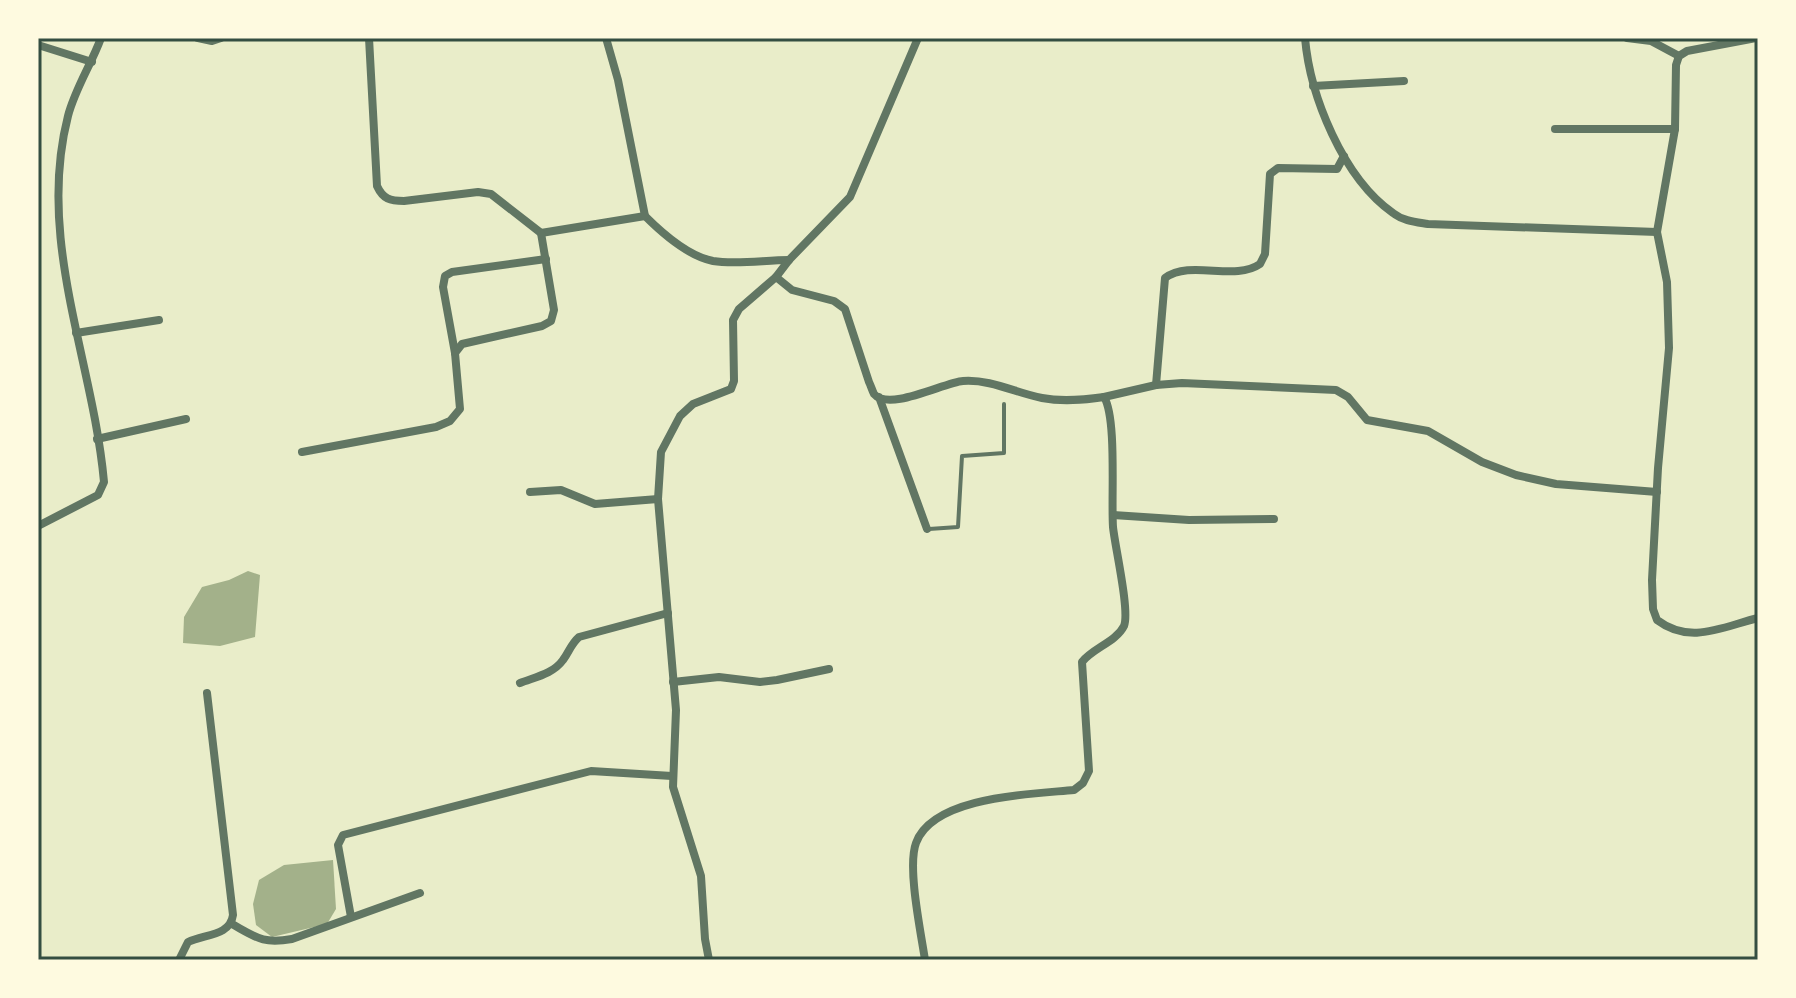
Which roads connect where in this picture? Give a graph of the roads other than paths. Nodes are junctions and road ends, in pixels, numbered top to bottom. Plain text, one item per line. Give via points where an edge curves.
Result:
1 (101, 38) edge
2 (198, 38) edge
3 (221, 38) edge
4 (369, 38) edge
5 (606, 38) edge
6 (918, 38) edge
7 (1305, 38) edge
8 (1627, 38) edge
9 (1756, 38) edge
10 (1714, 42) edge
11 (38, 45) edge
12 (1679, 56) junction
13 (92, 62) junction
14 (1404, 81) dead end
15 (1313, 86) junction
16 (1555, 129) dead end
17 (1675, 129) junction
18 (1344, 156) junction
19 (645, 216) junction
20 (1657, 232) junction
21 (541, 233) junction
22 (546, 259) junction
23 (789, 260) junction
24 (776, 277) junction
25 (159, 320) dead end
26 (76, 333) junction
27 (455, 353) junction
28 (1156, 385) junction
29 (879, 397) junction
30 (1104, 397) junction
31 (1004, 404) dead end
32 (186, 419) dead end
33 (97, 439) junction
34 (302, 452) dead end
35 (530, 492) dead end
36 (1657, 492) junction
37 (658, 499) junction
38 (1113, 515) junction
39 (1274, 519) dead end
40 (38, 526) edge
41 (927, 529) joint
42 (668, 613) junction
43 (1758, 618) edge
44 (829, 669) dead end
45 (673, 682) junction
46 (520, 683) dead end
47 (207, 693) dead end
48 (672, 776) junction
49 (420, 893) dead end
50 (351, 917) junction
51 (232, 924) junction
52 (179, 960) edge
53 (709, 960) edge
54 (925, 960) edge

1 - 13 street
2 - 3 street
4 - 21 street via 377,186 382,196 404,201 491,194
5 - 19 street
6 - 23 street via 850,197
7 - 15 street
8 - 12 street via 1651,41
9 - 10 street
10 - 12 street
11 - 13 street
12 - 17 street
13 - 26 street via 73,102 62,146 58,233
14 - 15 street
15 - 18 street
16 - 17 street
17 - 20 street
18 - 20 street via 1377,198 1407,221
18 - 28 street via 1337,169 1278,168 1270,174 1260,264 1243,270 1177,272 1165,278
19 - 21 street
19 - 23 street via 695,255 714,261
20 - 36 street via 1667,282 1669,359
21 - 22 street
22 - 27 street via 551,321 462,344
22 - 27 street via 445,276
23 - 24 street
24 - 29 street via 792,290 845,309
24 - 37 street via 733,320 731,389 693,404 680,416 661,452
25 - 26 street
26 - 33 street
27 - 34 street via 460,409 450,421
28 - 30 street
28 - 36 street via 1336,390 1367,420 1428,431 1516,475 1556,484
29 - 30 street via 924,394 969,380 1051,399
29 - 41 street
30 - 38 street via 1111,421
31 - 41 lane via 1004,453 962,456 958,527
32 - 33 street
33 - 40 street via 104,482 98,495
35 - 37 street via 561,490 595,504
36 - 43 street via 1652,580 1657,620 1681,634
37 - 42 street
38 - 39 street
38 - 54 street via 1126,617 1119,632 1082,662 1089,771 1074,790 975,802 941,817 920,835 913,863
42 - 45 street
42 - 46 street via 579,637 551,672
44 - 45 street via 769,681 719,677
45 - 48 street
47 - 51 street
48 - 50 street via 591,771 343,835 338,845
48 - 53 street via 701,876
49 - 50 street
50 - 51 street via 273,942
51 - 52 street via 188,942

